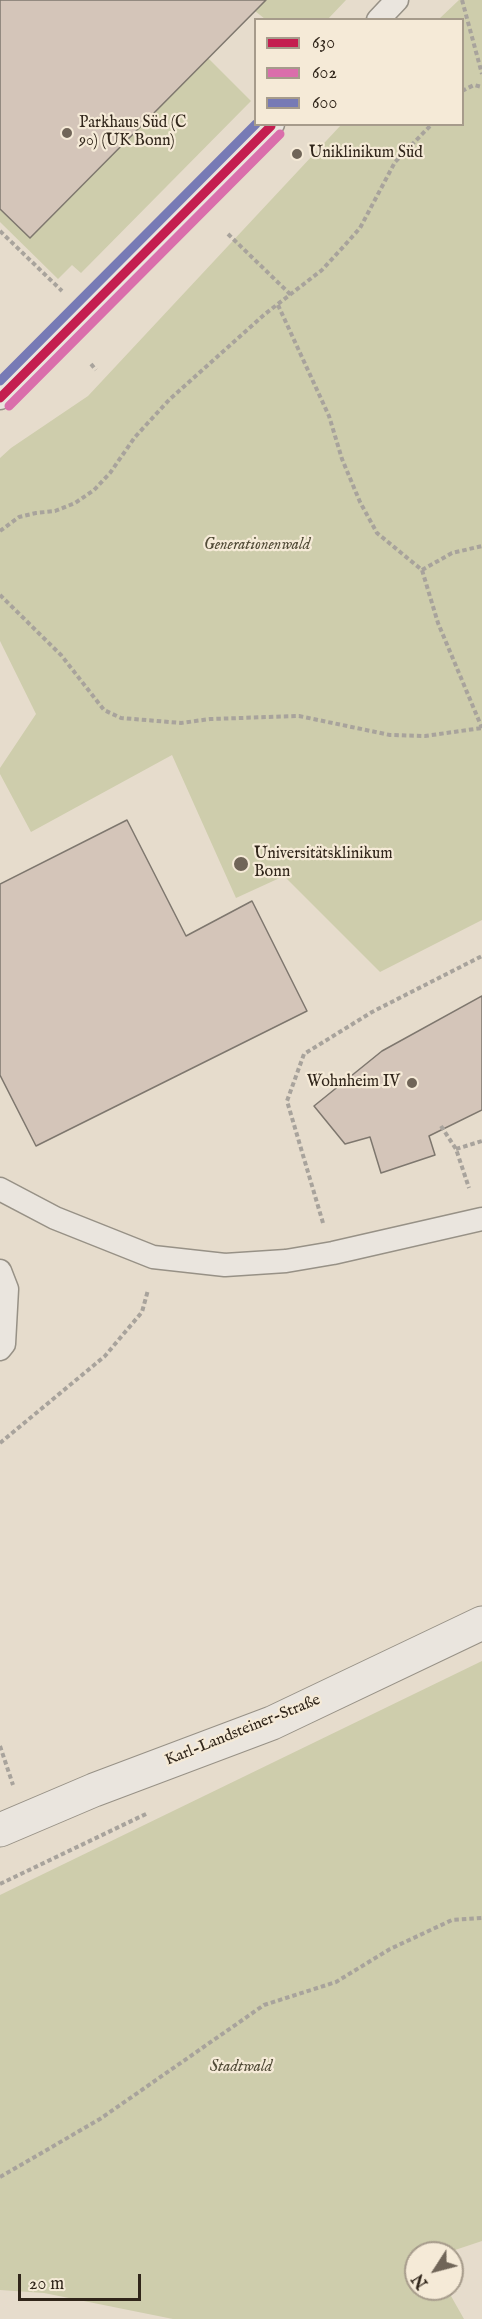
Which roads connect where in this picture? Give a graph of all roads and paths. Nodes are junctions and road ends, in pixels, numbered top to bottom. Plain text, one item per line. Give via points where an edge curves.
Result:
1 (397, 0) edge
2 (462, 0) edge
3 (380, 18) edge
4 (482, 74) edge
5 (482, 87) edge
6 (464, 90) edge
7 (271, 126) edge
8 (430, 126) edge
9 (0, 231) edge
10 (228, 234) dead end
11 (66, 295) dead end
12 (291, 295) junction
13 (278, 304) junction
14 (92, 364) dead end
15 (96, 370) dead end
16 (0, 398) edge
17 (0, 531) edge
18 (482, 546) edge
19 (422, 570) junction
20 (0, 595) edge
21 (482, 728) edge
22 (482, 956) edge
23 (441, 1126) dead end
24 (482, 1142) edge
25 (456, 1149) junction
26 (464, 1174) dead end
27 (0, 1189) edge
28 (482, 1219) edge
29 (333, 1253) junction
30 (153, 1257) junction
31 (0, 1271) edge
32 (0, 1349) edge
33 (0, 1442) edge
34 (482, 1623) edge
35 (0, 1830) edge
36 (482, 1918) edge
37 (0, 2177) edge

1 - 3 lane
2 - 4 path
5 - 6 path
7 - 16 lane
8 - 12 path via 395,162 360,228 322,270
9 - 11 path
10 - 12 path
12 - 13 path
13 - 17 path via 169,400 94,490 55,511 19,517
13 - 19 path via 328,416 360,502 377,533
14 - 15 path
18 - 19 path via 452,553
19 - 21 path via 438,623
20 - 21 path via 61,655 104,710 121,718 181,723 299,716 390,735 425,736
22 - 29 path via 372,1012 304,1054 287,1101
23 - 25 path
24 - 25 path
25 - 26 path
27 - 30 lane via 56,1218
28 - 29 lane
29 - 30 lane via 286,1261 225,1264
30 - 33 path via 142,1312 105,1356
31 - 32 lane via 7,1289 4,1344
34 - 35 street, Karl-Landsteiner-Straße via 272,1723
36 - 37 path via 452,1920 390,1949 336,1982 264,2005 100,2119

